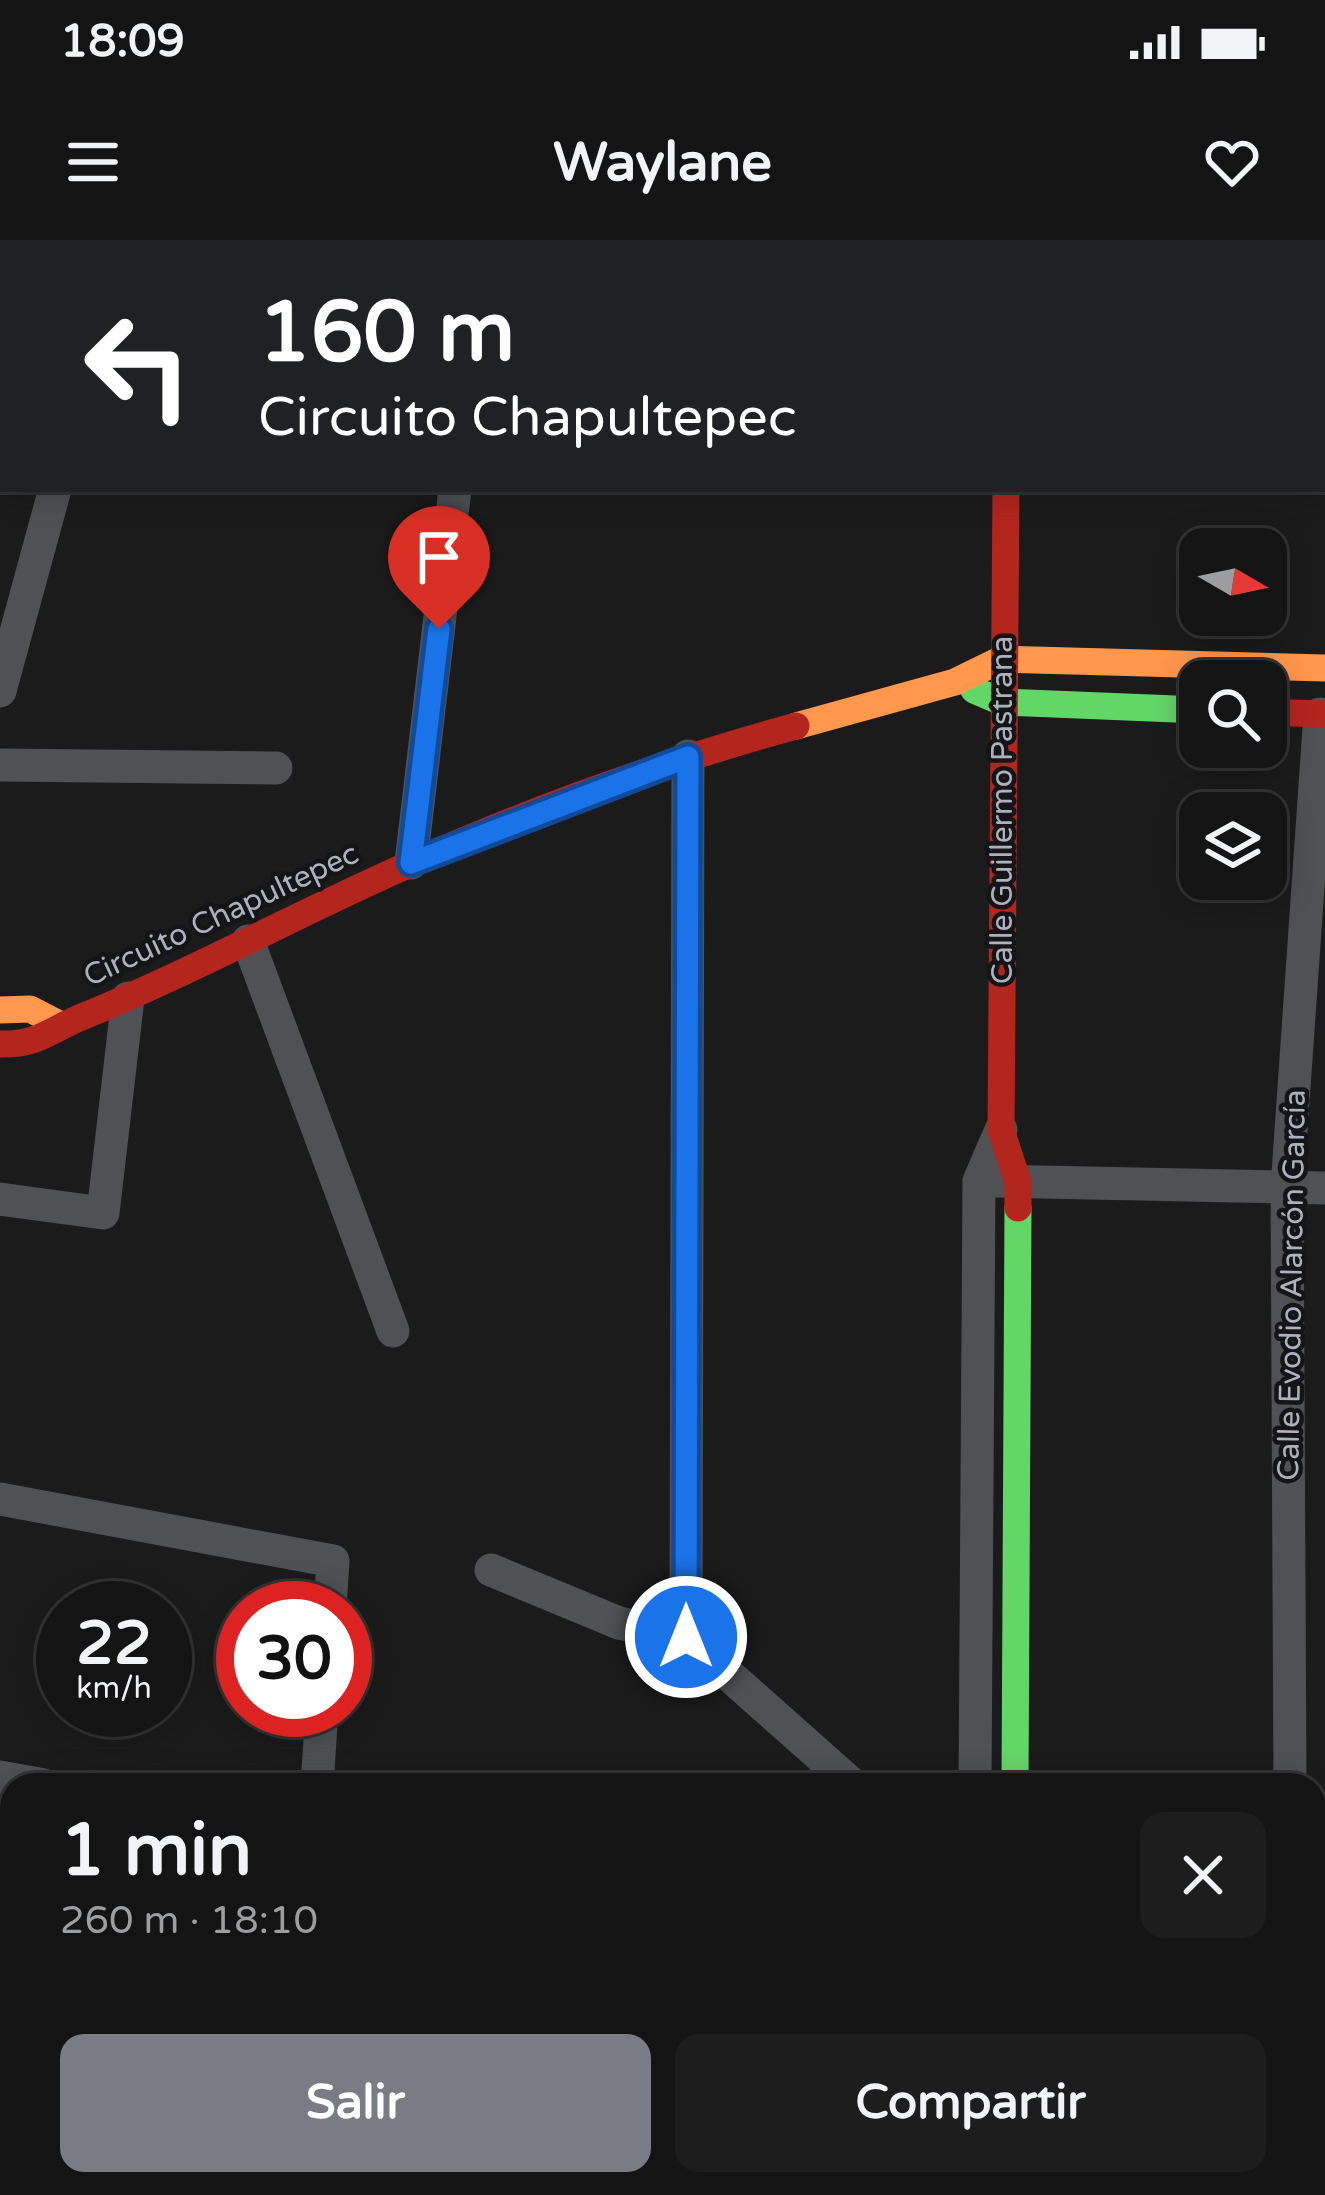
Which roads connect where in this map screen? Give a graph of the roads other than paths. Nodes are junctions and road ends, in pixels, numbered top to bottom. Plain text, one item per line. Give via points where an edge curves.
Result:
1 (54, 492) edge
2 (455, 492) edge
3 (1006, 492) edge
4 (1002, 659) junction
5 (1325, 668) edge
6 (955, 682) junction
7 (0, 691) edge
8 (1002, 702) junction
9 (1179, 709) edge
10 (1287, 713) edge
11 (1323, 714) edge
12 (688, 757) junction
13 (0, 765) edge
14 (276, 768) dead end
15 (411, 863) junction
16 (248, 941) junction
17 (128, 998) junction
18 (0, 1010) edge
19 (61, 1025) junction
20 (0, 1044) edge
21 (1000, 1130) junction
22 (979, 1181) junction
23 (1018, 1182) junction
24 (1287, 1188) junction
25 (1325, 1188) edge
26 (0, 1198) edge
27 (393, 1331) dead end
28 (0, 1499) edge
29 (974, 1553) junction
30 (1017, 1553) junction
31 (491, 1570) dead end
32 (332, 1581) edge
33 (686, 1637) junction
34 (1290, 1683) junction
35 (1325, 1683) edge
36 (320, 1737) edge
37 (318, 1773) edge
38 (839, 1773) edge
39 (975, 1773) edge
40 (1015, 1773) edge
41 (1290, 1773) edge

1 - 7 street
2 - 15 street
3 - 4 main road, Calle Guillermo Pastrana
4 - 5 main road, Circuito Chapultepec
4 - 6 main road, Circuito Chapultepec
4 - 8 main road, Calle Guillermo Pastrana
6 - 8 main road
6 - 12 main road, Circuito Chapultepec
8 - 9 main road
8 - 21 main road, Calle Guillermo Pastrana
10 - 11 main road
11 - 24 street, Calle Evodio Alarcón García
12 - 15 main road, Circuito Chapultepec
12 - 33 street
13 - 14 street
15 - 16 main road, Circuito Chapultepec
16 - 17 main road, Circuito Chapultepec
16 - 27 street
17 - 19 main road, Circuito Chapultepec
17 - 26 street via 103,1213
18 - 19 main road, Circuito Chapultepec via 30,1009
19 - 20 main road, Circuito Chapultepec via 32,1045
21 - 22 street, Calle Guillermo Pastrana
21 - 23 main road, Calle Guillermo Pastrana
22 - 23 street
22 - 29 street, Calle Guillermo Pastrana
23 - 24 street
23 - 30 main road, Calle Guillermo Pastrana
24 - 25 street
24 - 34 street, Calle Evodio Alarcón García
28 - 32 street via 333,1561
29 - 30 street
29 - 39 street, Calle Guillermo Pastrana
30 - 40 main road, Calle Guillermo Pastrana
31 - 33 street via 619,1623
33 - 38 street
34 - 35 street
34 - 41 street, Calle Evodio Alarcón García
36 - 37 street

